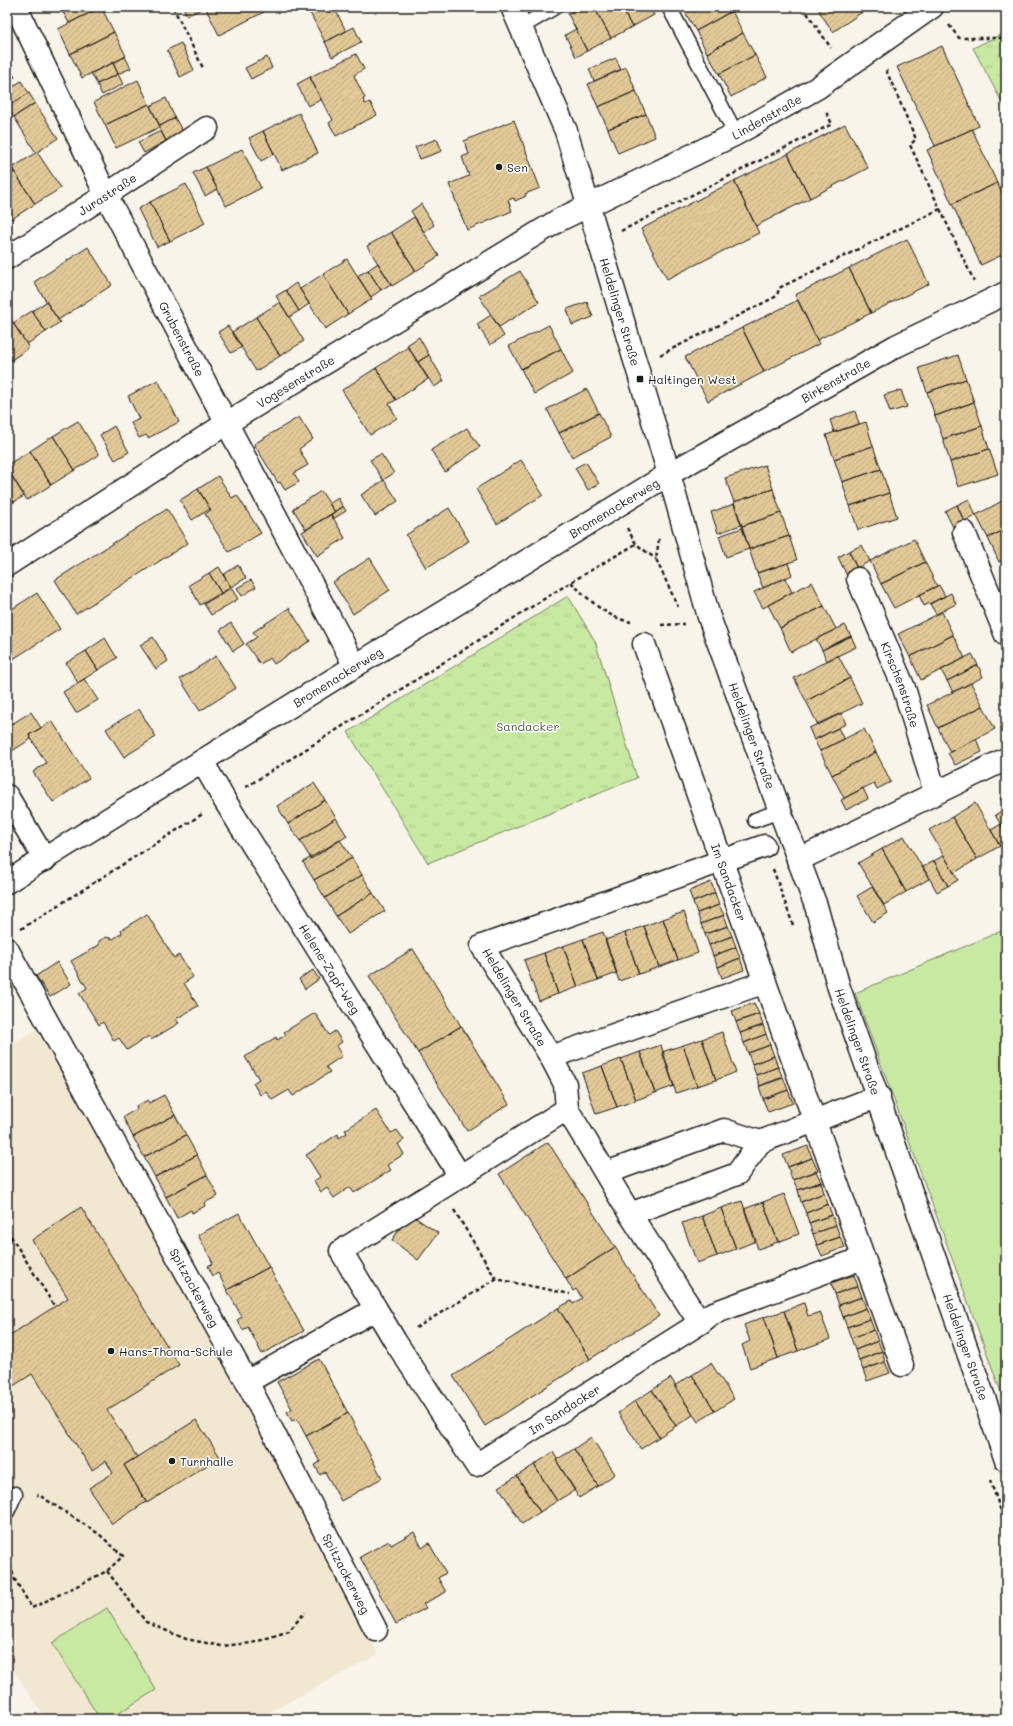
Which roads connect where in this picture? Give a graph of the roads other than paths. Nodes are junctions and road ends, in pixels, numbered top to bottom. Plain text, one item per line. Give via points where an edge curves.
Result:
1 (16, 7) edge
2 (512, 7) edge
3 (555, 7) edge
4 (669, 7) edge
5 (938, 13) edge
6 (521, 27) junction
7 (207, 128) dead end
8 (736, 134) junction
9 (106, 196) junction
10 (589, 206) junction
11 (7, 258) edge
12 (1006, 293) edge
13 (227, 423) junction
14 (669, 474) junction
15 (964, 532) dead end
16 (7, 564) edge
17 (858, 579) dead end
18 (1006, 635) edge
19 (644, 644) dead end
20 (355, 666) junction
21 (1006, 759) edge
22 (202, 761) junction
23 (934, 792) junction
24 (7, 796) edge
25 (780, 811) junction
26 (755, 820) dead end
27 (764, 846) dead end
28 (45, 860) junction
29 (798, 860) junction
30 (722, 861) junction
31 (7, 882) edge
32 (7, 949) edge
33 (765, 982) junction
34 (551, 1057) junction
35 (879, 1096) junction
36 (567, 1109) junction
37 (814, 1121) junction
38 (760, 1142) junction
39 (606, 1173) junction
40 (460, 1176) junction
41 (630, 1214) junction
42 (863, 1258) junction
43 (376, 1309) junction
44 (700, 1323) junction
45 (902, 1365) dead end
46 (247, 1382) junction
47 (1006, 1460) edge
48 (16, 1494) road end
49 (7, 1512) edge
50 (376, 1630) dead end

1 - 9 street, Grubenstraße
2 - 6 street, Heldelinger Straße
3 - 6 lane
4 - 8 lane
5 - 8 street, Lindenstraße via 876,47 817,88
6 - 10 street, Heldelinger Straße via 566,131
7 - 9 street, Jurastraße
8 - 10 street, Lindenstraße
9 - 11 street, Jurastraße
9 - 13 street, Grubenstraße
10 - 13 street, Vogesenstraße via 559,220
10 - 14 street, Heldelinger Straße
12 - 14 street, Birkenstraße via 896,346
13 - 16 street, Vogesenstraße
13 - 20 street, Grubenstraße
14 - 20 street, Bromenackerweg
14 - 25 street, Heldelinger Straße via 709,617
15 - 18 street
17 - 23 street, Kirschenstraße via 904,688
19 - 30 street, Im Sandacker
20 - 22 street, Bromenackerweg
21 - 23 street
22 - 28 street, Bromenackerweg
22 - 40 street, Helene-Zapf-Weg via 224,801
23 - 29 street
24 - 28 street
25 - 26 lane
25 - 29 street, Heldelinger Straße
27 - 30 street, Heldelinger Straße
28 - 31 street, Bromenackerweg
29 - 35 street, Heldelinger Straße via 816,906 839,988
30 - 33 street, Im Sandacker
30 - 34 street, Heldelinger Straße via 482,946
32 - 46 street, Spitzackerweg
33 - 34 street, Heldelinger Straße
33 - 37 street, Im Sandacker
34 - 36 street, Heldelinger Straße via 565,1084
35 - 37 street
35 - 47 street, Heldelinger Straße
36 - 39 street
36 - 40 street, Im Sandacker
37 - 38 street
37 - 42 street
38 - 39 street via 724,1130
38 - 41 street via 737,1174
39 - 41 street
40 - 43 street, Im Sandacker via 341,1251
41 - 44 street
42 - 44 street via 710,1314
42 - 45 street
43 - 44 street, Im Sandacker via 476,1465
43 - 46 street
46 - 50 street, Spitzackerweg
48 - 49 lane

